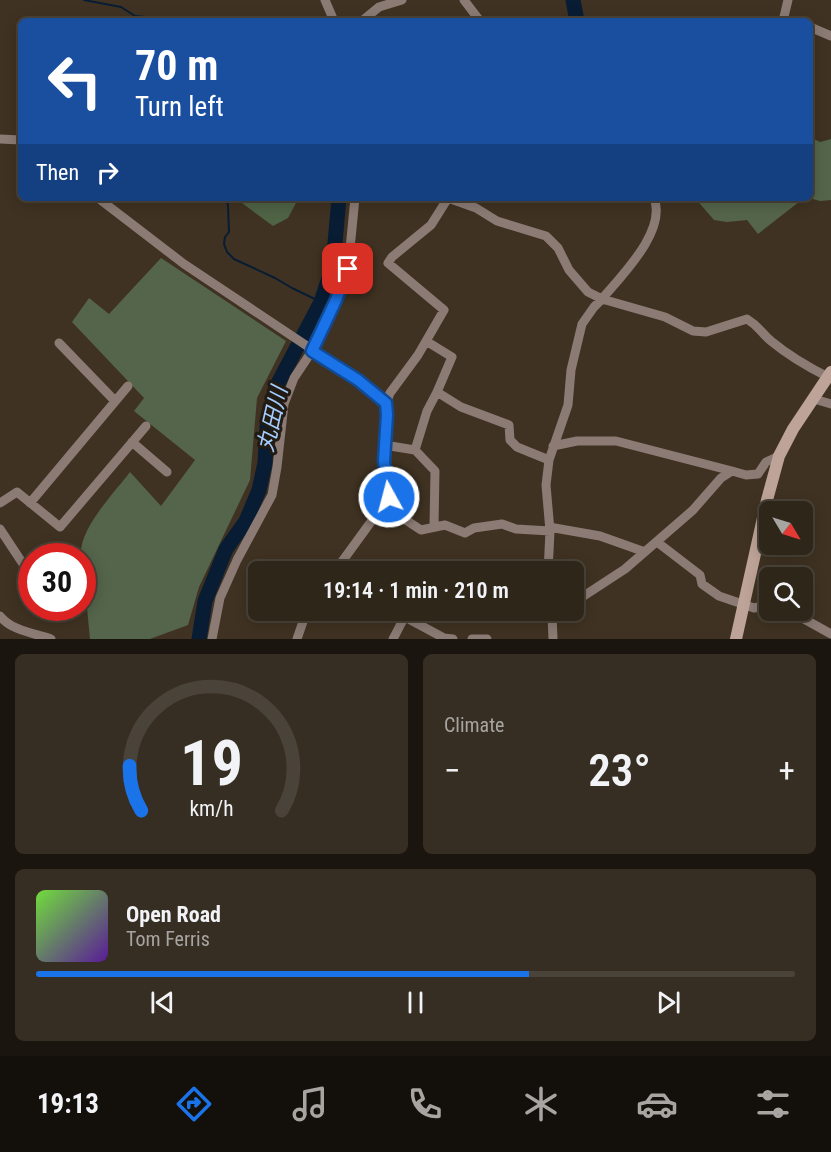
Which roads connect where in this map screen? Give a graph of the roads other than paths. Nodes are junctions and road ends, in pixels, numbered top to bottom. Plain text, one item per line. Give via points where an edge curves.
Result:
1 (325, 0) edge
2 (402, 0) edge
3 (464, 0) edge
4 (788, 0) edge
5 (333, 18) edge
6 (366, 18) edge
7 (478, 18) edge
8 (784, 18) edge
9 (813, 28) edge
10 (831, 36) edge
11 (0, 139) edge
12 (18, 140) edge
13 (102, 201) edge
14 (355, 201) edge
15 (446, 201) edge
16 (456, 201) edge
17 (655, 201) edge
18 (602, 299) junction
19 (426, 341) junction
20 (59, 343) dead end
21 (312, 351) junction
22 (829, 374) edge
23 (128, 386) dead end
24 (437, 392) junction
25 (814, 399) junction
26 (115, 401) junction
27 (386, 403) junction
28 (831, 404) edge
29 (146, 426) dead end
30 (132, 442) junction
31 (384, 445) junction
32 (553, 446) junction
33 (415, 450) junction
34 (779, 456) junction
35 (549, 459) junction
36 (732, 471) junction
37 (167, 472) dead end
38 (0, 503) edge
39 (30, 503) junction
40 (383, 505) junction
41 (434, 526) junction
42 (0, 529) edge
43 (549, 529) junction
44 (657, 542) junction
45 (645, 552) junction
46 (18, 556) edge
47 (342, 561) edge
48 (548, 561) edge
49 (584, 596) edge
50 (744, 605) junction
51 (759, 607) edge
52 (0, 616) edge
53 (303, 621) edge
54 (402, 621) edge
55 (410, 621) edge
56 (554, 621) edge
57 (808, 621) edge
58 (831, 634) edge
59 (51, 639) edge
60 (212, 639) edge
61 (297, 639) edge
62 (393, 639) edge
63 (453, 639) edge
64 (472, 639) edge
65 (487, 639) edge
66 (553, 639) edge
67 (736, 639) edge

1 - 5 street
2 - 6 street via 379,7
3 - 7 street
4 - 8 street
9 - 10 street
11 - 12 street
13 - 21 street via 184,264
14 - 21 street via 348,269
15 - 19 street via 432,225 388,263 444,310
16 - 18 street via 497,221 546,236 588,292
17 - 18 street via 652,234
18 - 22 street via 665,317 693,331 706,332 747,319 807,366
18 - 32 street via 582,324 571,370 568,405
19 - 24 street via 452,357
19 - 27 street
20 - 26 street
21 - 27 street
21 - 60 street via 294,378 284,404 272,495 220,597
22 - 25 street
23 - 26 street
24 - 33 street
24 - 35 street via 461,407 509,425 510,440 517,447
25 - 28 street
25 - 34 street
26 - 39 street
27 - 31 street
29 - 30 street
30 - 37 street
30 - 39 street via 60,527
31 - 33 street
31 - 40 street via 389,497
32 - 35 street
32 - 36 street via 578,441 616,441
33 - 41 street via 435,471
34 - 36 street via 766,462 758,474
34 - 50 street
35 - 43 street
36 - 44 street
38 - 39 street via 17,492
40 - 41 street via 421,530
40 - 47 street
41 - 43 street via 445,525 465,533 502,524 516,529
42 - 46 street
43 - 45 street via 600,536
43 - 48 street
44 - 45 street
44 - 50 street via 700,575 702,584 719,596
45 - 49 street
50 - 51 street
50 - 67 street
52 - 59 street via 18,629
53 - 61 street
54 - 62 street
55 - 63 street
56 - 66 street
57 - 58 street
64 - 65 street

